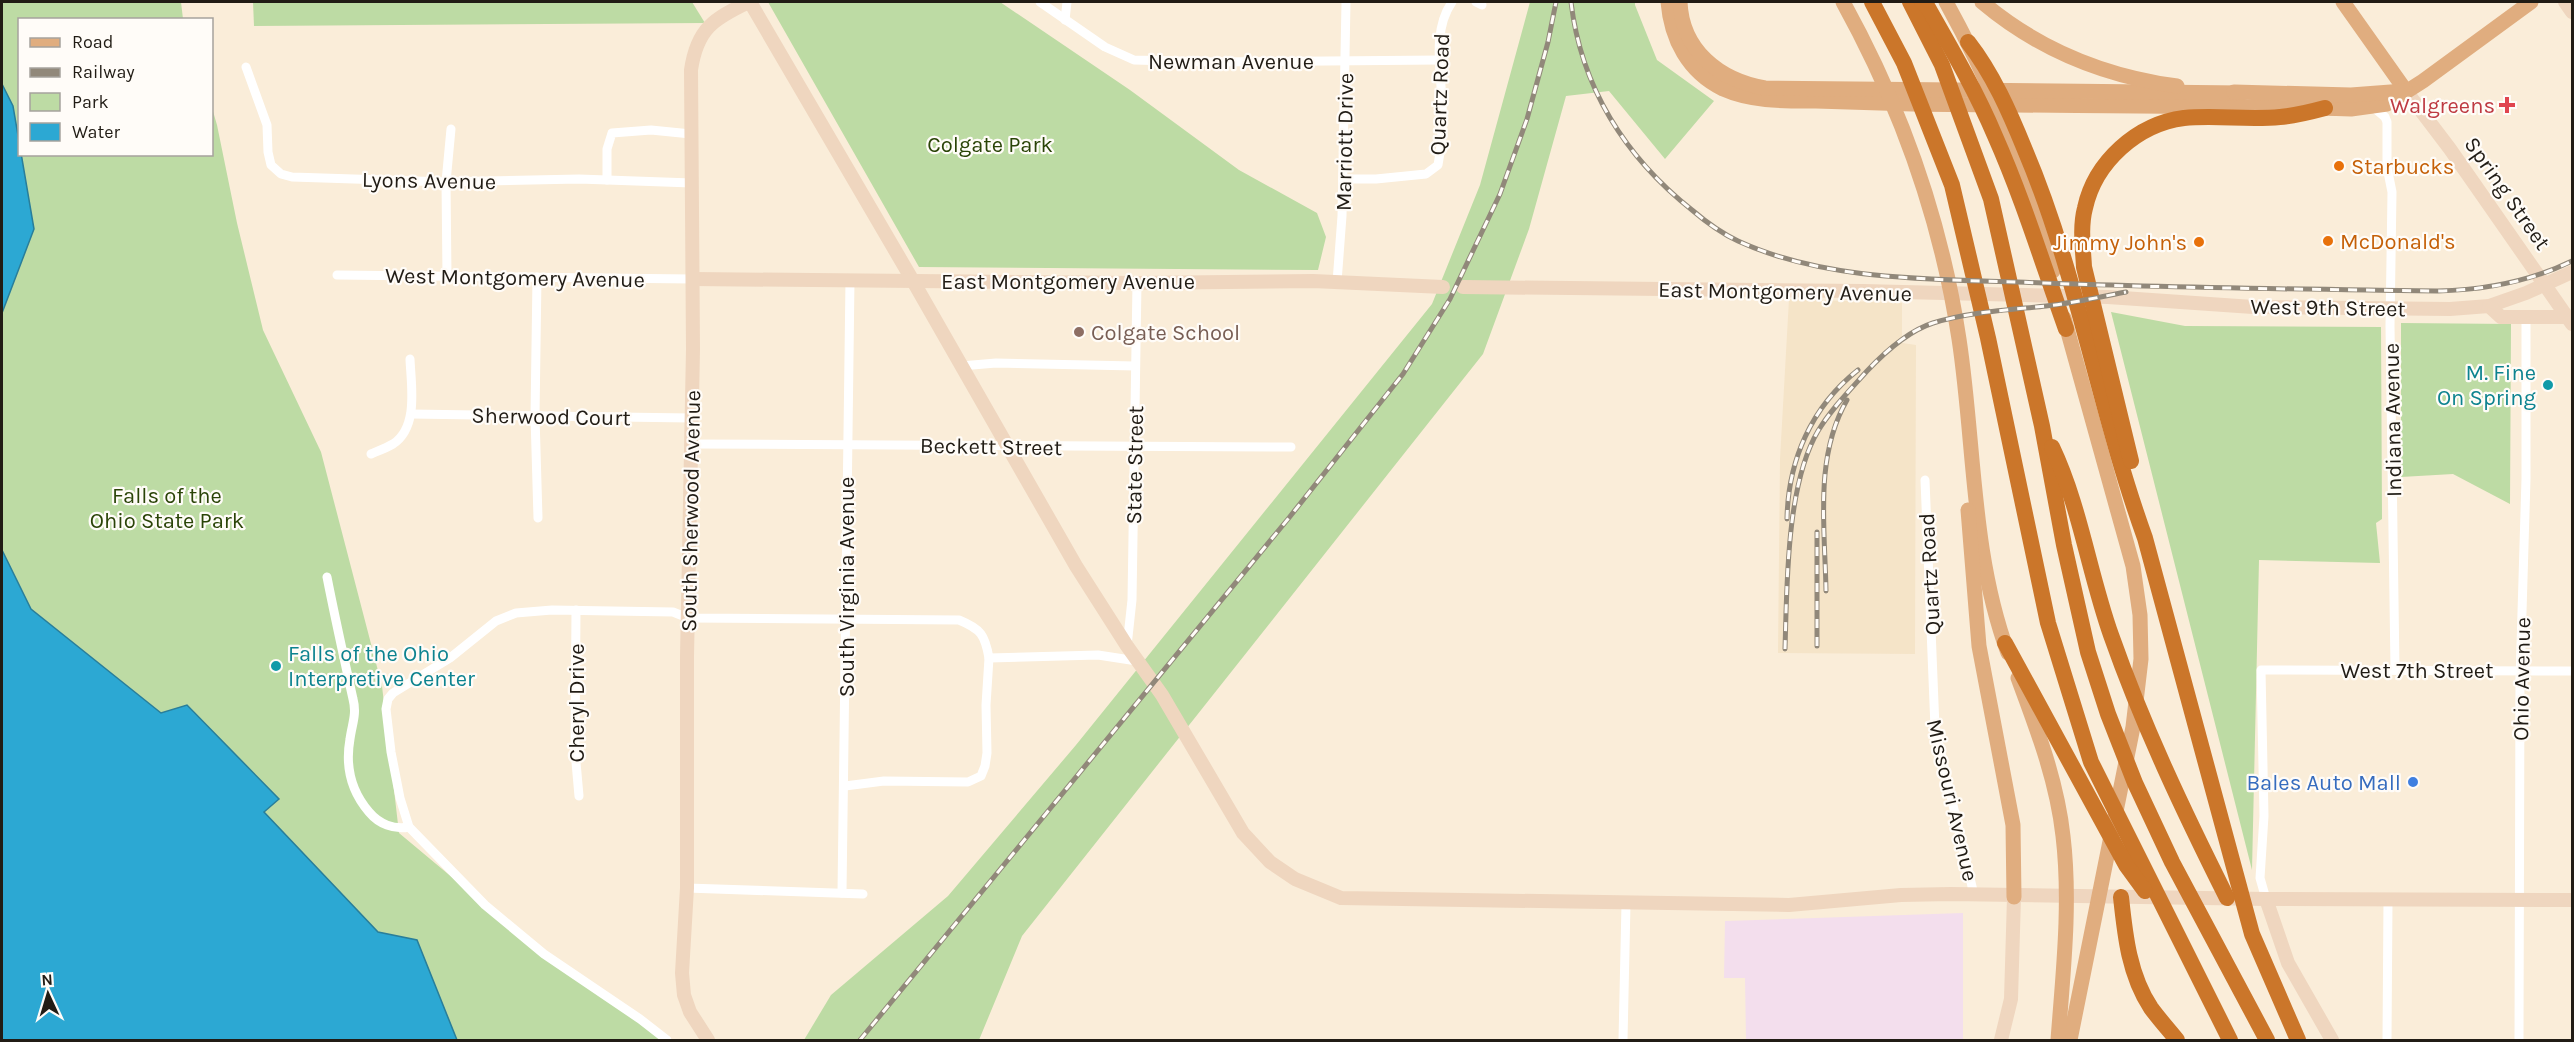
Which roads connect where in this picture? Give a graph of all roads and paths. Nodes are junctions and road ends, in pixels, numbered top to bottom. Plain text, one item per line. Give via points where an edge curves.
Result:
1 (749, 2) edge
2 (1040, 2) edge
3 (1066, 2) edge
4 (1346, 2) edge
5 (1452, 2) edge
6 (1668, 2) edge
7 (1680, 2) edge
8 (1843, 2) edge
9 (1872, 2) edge
10 (1910, 2) edge
11 (1922, 2) edge
12 (1946, 2) edge
13 (1982, 2) edge
14 (2343, 2) edge
15 (2531, 2) edge
16 (2565, 2) edge
17 (2572, 12) edge
18 (1065, 20) junction
19 (1968, 42) joint
20 (1440, 60) junction
21 (1345, 61) junction
22 (246, 67) dead end
23 (2406, 91) junction
24 (2243, 93) junction
25 (2373, 107) junction
26 (2325, 108) junction
27 (451, 129) dead end
28 (2005, 130) junction
29 (691, 134) junction
30 (1343, 179) junction
31 (607, 180) junction
32 (446, 182) junction
33 (692, 183) junction
34 (890, 242) junction
35 (2052, 260) junction
36 (2572, 272) edge
37 (337, 275) dead end
38 (447, 276) junction
39 (537, 277) junction
40 (693, 279) junction
41 (850, 280) junction
42 (877, 280) junction
43 (914, 281) junction
44 (1337, 282) junction
45 (1137, 283) junction
46 (2545, 285) junction
47 (1443, 287) dead end
48 (1463, 287) dead end
49 (2108, 297) joint
50 (2489, 306) junction
51 (2390, 309) junction
52 (2526, 318) junction
53 (2570, 321) edge
54 (2082, 325) junction
55 (410, 359) dead end
56 (961, 366) junction
57 (1136, 366) junction
58 (1967, 399) junction
59 (411, 414) junction
60 (535, 416) junction
61 (691, 418) junction
62 (2042, 426) junction
63 (691, 444) junction
64 (847, 444) junction
65 (1006, 447) junction
66 (1291, 447) dead end
67 (1134, 448) junction
68 (371, 454) dead end
69 (1925, 480) dead end
70 (538, 518) dead end
71 (327, 577) dead end
72 (576, 610) junction
73 (688, 618) junction
74 (844, 620) junction
75 (2005, 643) junction
76 (1127, 646) junction
77 (989, 658) junction
78 (1137, 661) junction
79 (1933, 668) joint
80 (2396, 669) junction
81 (2520, 670) junction
82 (2572, 671) edge
83 (845, 786) junction
84 (579, 796) dead end
85 (409, 827) junction
86 (2133, 863) junction
87 (687, 888) junction
88 (842, 893) junction
89 (863, 894) dead end
90 (1974, 895) junction
91 (2014, 897) junction
92 (2121, 897) junction
93 (2227, 898) junction
94 (2266, 899) junction
95 (2388, 900) junction
96 (2519, 900) junction
97 (2572, 900) edge
98 (1626, 904) junction
99 (667, 1041) edge
100 (708, 1041) edge
101 (1623, 1041) edge
102 (2001, 1041) edge
103 (2058, 1041) edge
104 (2070, 1041) edge
105 (2177, 1041) edge
106 (2230, 1041) edge
107 (2267, 1041) edge
108 (2298, 1041) edge
109 (2332, 1041) edge
110 (2387, 1041) edge
111 (2519, 1041) edge

1 - 29 street, South Sherwood Avenue via 711,23 699,38 691,70
1 - 34 street
2 - 18 street, Newman Avenue
3 - 18 street
4 - 21 street, Marriott Drive
5 - 20 street, Quartz Road via 1444,14 1440,33
6 - 26 main road via 1672,29 1695,70 1710,82 1745,97 1876,103
7 - 24 main road via 1685,31 1711,66 1740,82 1765,88
8 - 58 main road via 1877,65 1924,185 1943,253
9 - 86 highway via 1904,63 1952,185 2048,623 2091,762
10 - 62 highway via 1942,65 1990,199
11 - 28 highway
12 - 19 main road
13 - 24 main road via 2057,52 2090,66 2159,84
14 - 23 main road, Spring Street
15 - 23 main road
16 - 17 street
18 - 21 street, Newman Avenue via 1105,47 1134,60
19 - 28 highway via 1981,64
20 - 21 street, Newman Avenue
20 - 30 street, Quartz Road via 1438,165 1426,174
21 - 30 street, Marriott Drive
22 - 32 street, Lyons Avenue via 267,124 271,165 281,174
23 - 24 main road via 2351,95
23 - 25 main road
23 - 46 street, Spring Street
25 - 26 main road
25 - 51 street, Indiana Avenue via 2387,123 2387,167 2392,192
26 - 54 highway via 2279,117 2186,118 2141,131 2113,153 2084,208
27 - 32 street
28 - 35 highway via 2021,199
28 - 35 highway via 2043,192
29 - 31 street via 651,130 612,133 607,148
29 - 33 street, South Sherwood Avenue
30 - 44 street, Marriott Drive
31 - 32 street, Lyons Avenue
31 - 33 street, Lyons Avenue
32 - 38 street
33 - 40 street, South Sherwood Avenue
34 - 42 street via 890,270
34 - 43 street
35 - 54 highway
36 - 46 street, West 9th Street
37 - 38 street, West Montgomery Avenue
38 - 39 street, West Montgomery Avenue
39 - 40 street, West Montgomery Avenue
39 - 60 street
40 - 41 street, East Montgomery Avenue
40 - 61 street, South Sherwood Avenue
41 - 42 street, East Montgomery Avenue
41 - 64 street, South Virginia Avenue
42 - 43 street, East Montgomery Avenue
43 - 45 street, East Montgomery Avenue
43 - 56 street
44 - 45 street, East Montgomery Avenue
44 - 47 street, East Montgomery Avenue
45 - 57 street, State Street
46 - 50 street, West 9th Street
46 - 53 street, Spring Street
48 - 49 street, East Montgomery Avenue
49 - 51 street, West 9th Street via 2253,307
50 - 51 street, West 9th Street
50 - 52 street via 2501,317
51 - 80 street, Indiana Avenue
52 - 53 street
52 - 81 street, Ohio Avenue
54 - 104 main road via 2117,505 2133,566 2141,659 2133,727
54 - 108 highway via 2139,496 2145,538 2252,934
55 - 59 street
56 - 57 street
56 - 65 street
57 - 67 street, State Street
58 - 75 main road via 1984,566
58 - 91 main road via 1964,440 1974,601 2013,825
59 - 60 street, Sherwood Court
59 - 68 street via 394,444
60 - 61 street, Sherwood Court
60 - 70 street
61 - 63 street, South Sherwood Avenue
62 - 93 highway via 2066,476 2110,634 2148,732
62 - 107 highway via 2088,652 2108,714 2172,862
63 - 64 street, Beckett Street
63 - 73 street, South Sherwood Avenue
64 - 65 street, Beckett Street
64 - 74 street, South Virginia Avenue
65 - 67 street, Beckett Street
65 - 76 street
66 - 67 street, Beckett Street
67 - 76 street, State Street via 1132,600
69 - 79 street, Quartz Road
71 - 85 street via 353,699 355,718 348,765 356,796 373,817 387,826
72 - 73 street via 673,612
72 - 84 street, Cheryl Drive via 574,751
72 - 85 street via 528,611 507,616 388,699 391,752
73 - 74 street
73 - 87 street, South Sherwood Avenue
74 - 77 street via 959,620 986,638
74 - 83 street, South Virginia Avenue
75 - 86 highway
75 - 103 main road via 2047,756 2063,835 2066,926
76 - 78 street
77 - 78 street via 1098,655
77 - 83 street via 986,766 981,776 968,782 884,781
78 - 98 street via 1162,695 1243,833 1270,862 1295,879 1341,898
79 - 90 street, Missouri Avenue via 1935,728
80 - 81 street, West 7th Street
80 - 94 street, West 7th Street via 2261,670 2264,816 2260,878
81 - 82 street, West 7th Street
81 - 96 street, Ohio Avenue
83 - 88 street, South Virginia Avenue
85 - 99 street via 485,904 544,954
86 - 106 highway via 2175,933
87 - 88 street
87 - 100 street, South Sherwood Avenue via 684,995
88 - 89 street
90 - 91 street
90 - 98 street via 1901,895 1789,905
91 - 92 street
91 - 102 street via 2011,999
92 - 93 street
92 - 105 highway via 2128,952 2136,979
93 - 94 street
94 - 95 street
94 - 109 street via 2288,963
95 - 96 street
95 - 110 street
96 - 97 street
96 - 111 street, Ohio Avenue
98 - 101 street

